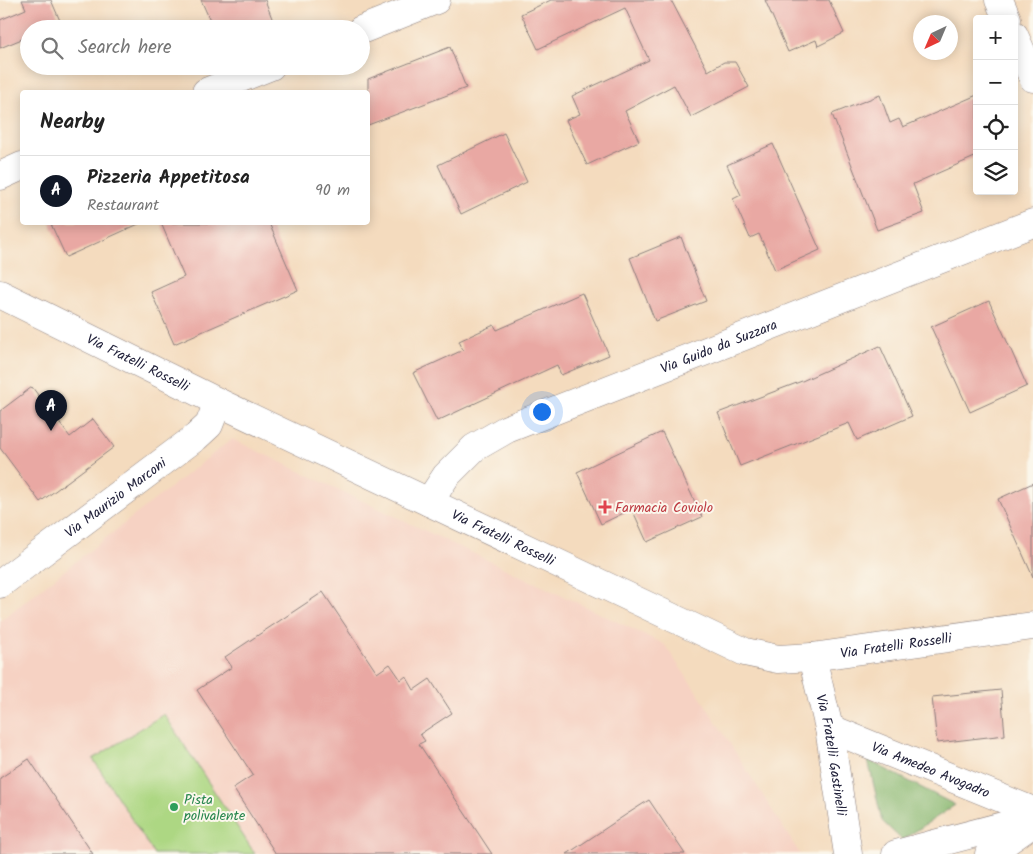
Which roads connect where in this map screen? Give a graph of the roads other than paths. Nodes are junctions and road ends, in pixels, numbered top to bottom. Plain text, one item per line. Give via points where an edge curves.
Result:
1 (999, 0) edge
2 (429, 1) edge
3 (1005, 15) edge
4 (370, 26) edge
5 (1018, 44) edge
6 (248, 75) edge
7 (1033, 78) edge
8 (211, 90) edge
9 (20, 167) edge
10 (0, 176) edge
11 (1033, 223) edge
12 (0, 294) edge
13 (218, 402) junction
14 (429, 502) junction
15 (0, 584) edge
16 (1033, 626) edge
17 (812, 657) junction
18 (829, 728) junction
19 (1033, 811) edge
20 (1033, 818) edge
21 (1033, 822) edge
22 (848, 854) edge
23 (896, 854) edge
24 (989, 854) edge

1 - 3 street
2 - 4 street
5 - 7 street
6 - 8 street
9 - 10 street
11 - 14 street, Via Guido da Suzzara via 507,429 474,448 446,476
12 - 13 street, Via Fratelli Rosselli
13 - 14 street, Via Fratelli Rosselli
13 - 15 street, Via Maurizio Marconi via 209,425 196,436
14 - 17 street, Via Fratelli Rosselli via 745,652 778,659
16 - 17 street, Via Fratelli Rosselli
17 - 18 street, Via Fratelli Gastinelli
18 - 19 street, Via Amedeo Avogadro
18 - 22 street, Via Fratelli Gastinelli
20 - 23 street
21 - 24 street

